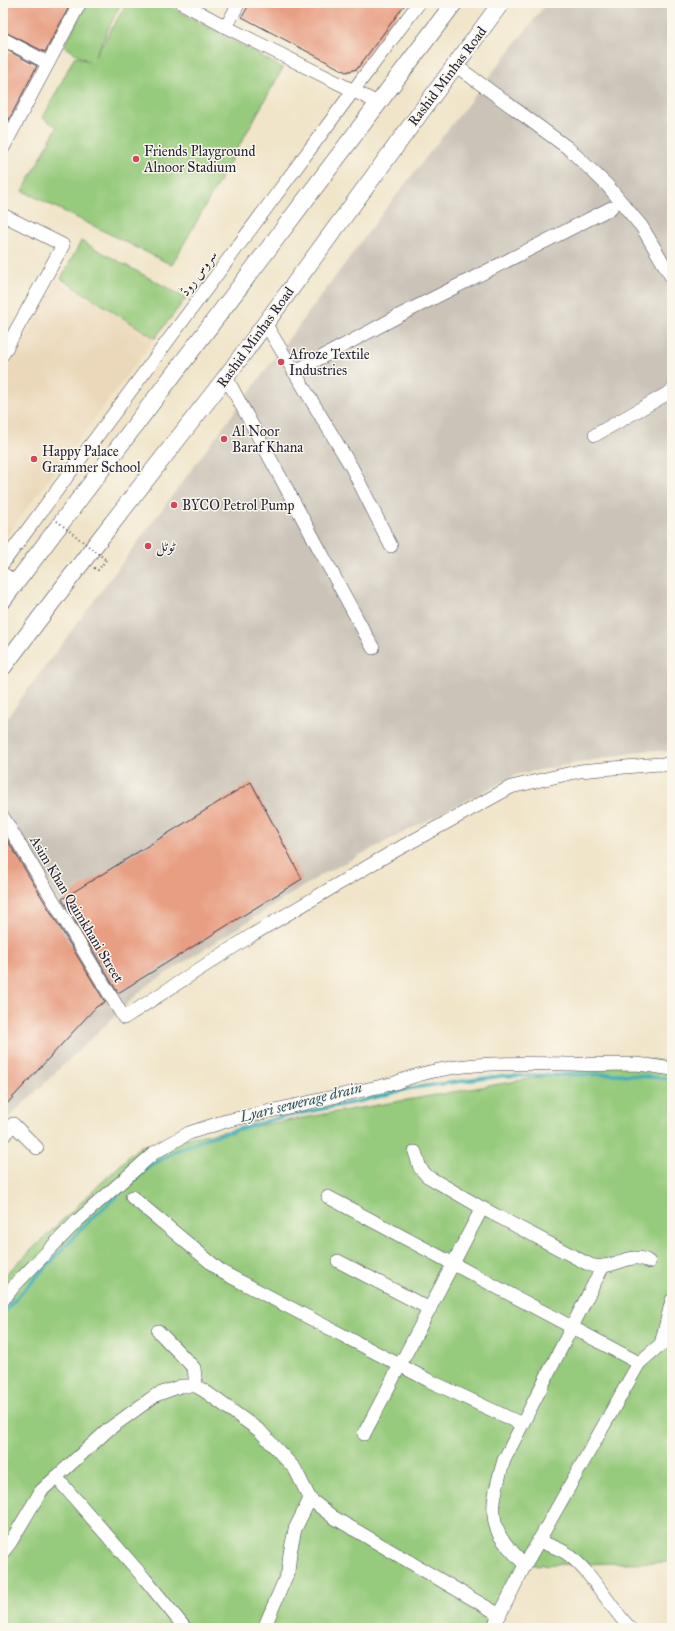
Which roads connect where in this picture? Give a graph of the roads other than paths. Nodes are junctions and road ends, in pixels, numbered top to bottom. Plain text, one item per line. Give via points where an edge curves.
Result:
1 (80, 3) edge
2 (182, 3) edge
3 (238, 3) edge
4 (419, 3) edge
5 (454, 3) edge
6 (501, 3) edge
7 (226, 27) junction
8 (3, 39) edge
9 (48, 63) junction
10 (455, 65) junction
11 (353, 90) junction
12 (378, 103) junction
13 (8, 128) edge
14 (3, 148) edge
15 (611, 208) dead end
16 (3, 214) edge
17 (672, 278) edge
18 (265, 323) junction
19 (3, 354) edge
20 (294, 372) junction
21 (226, 377) junction
22 (672, 391) edge
23 (595, 435) dead end
24 (392, 546) dead end
25 (3, 563) edge
26 (10, 579) edge
27 (3, 600) edge
28 (373, 648) dead end
29 (3, 667) edge
30 (672, 765) edge
31 (3, 817) edge
32 (672, 1069) edge
33 (3, 1137) edge
34 (37, 1148) dead end
35 (415, 1152) dead end
36 (132, 1197) dead end
37 (328, 1197) dead end
38 (482, 1208) junction
39 (338, 1261) dead end
40 (649, 1262) dead end
41 (453, 1264) junction
42 (603, 1266) junction
43 (3, 1300) edge
44 (672, 1300) edge
45 (430, 1309) junction
46 (572, 1328) junction
47 (158, 1331) dead end
48 (667, 1343) edge
49 (639, 1363) junction
50 (401, 1366) junction
51 (196, 1386) junction
52 (522, 1424) junction
53 (364, 1434) dead end
54 (56, 1477) junction
55 (310, 1499) junction
56 (538, 1541) junction
57 (3, 1552) edge
58 (525, 1565) junction
59 (496, 1624) edge
60 (185, 1628) edge
61 (264, 1628) edge
62 (630, 1628) edge

1 - 9 street
2 - 7 street
3 - 7 street
4 - 11 street, سروس روڈ
5 - 12 main road
6 - 10 main road, Rashid Minhas Road
7 - 11 street
8 - 9 street
9 - 13 street
10 - 17 street via 568,148 607,184 642,227
10 - 18 main road, Rashid Minhas Road
11 - 12 street
11 - 25 street, سروس روڈ
12 - 26 main road
13 - 14 street
15 - 20 street
16 - 19 street via 63,245
18 - 20 street
18 - 21 main road, Rashid Minhas Road
20 - 24 street via 352,468
21 - 28 street
21 - 29 main road, Rashid Minhas Road
22 - 23 street
26 - 27 main road
30 - 31 street, Asim Khan Qaimkhani Street via 580,771 511,787 389,854 252,935 124,1018
32 - 43 street via 637,1064 520,1064 431,1071 395,1084 226,1121 196,1131 154,1154 77,1221
33 - 34 street via 13,1124
35 - 38 street via 420,1168 427,1176
36 - 50 street via 222,1272
37 - 41 street
38 - 41 street
38 - 42 street via 586,1263
39 - 45 street
40 - 42 street via 635,1258
41 - 45 street
41 - 46 street
42 - 46 street
44 - 48 street
45 - 50 street
46 - 49 street
46 - 52 street
47 - 51 street via 194,1368
48 - 49 street
49 - 56 street
50 - 52 street
50 - 53 street
51 - 54 street via 181,1386 156,1395 109,1429
51 - 55 street via 260,1431 295,1469
52 - 58 street via 504,1460 493,1512 500,1536
54 - 57 street via 41,1491
54 - 60 street
55 - 59 street via 333,1517
55 - 61 street via 295,1529 288,1572
56 - 58 street
56 - 62 street via 568,1554 591,1576
58 - 59 street

